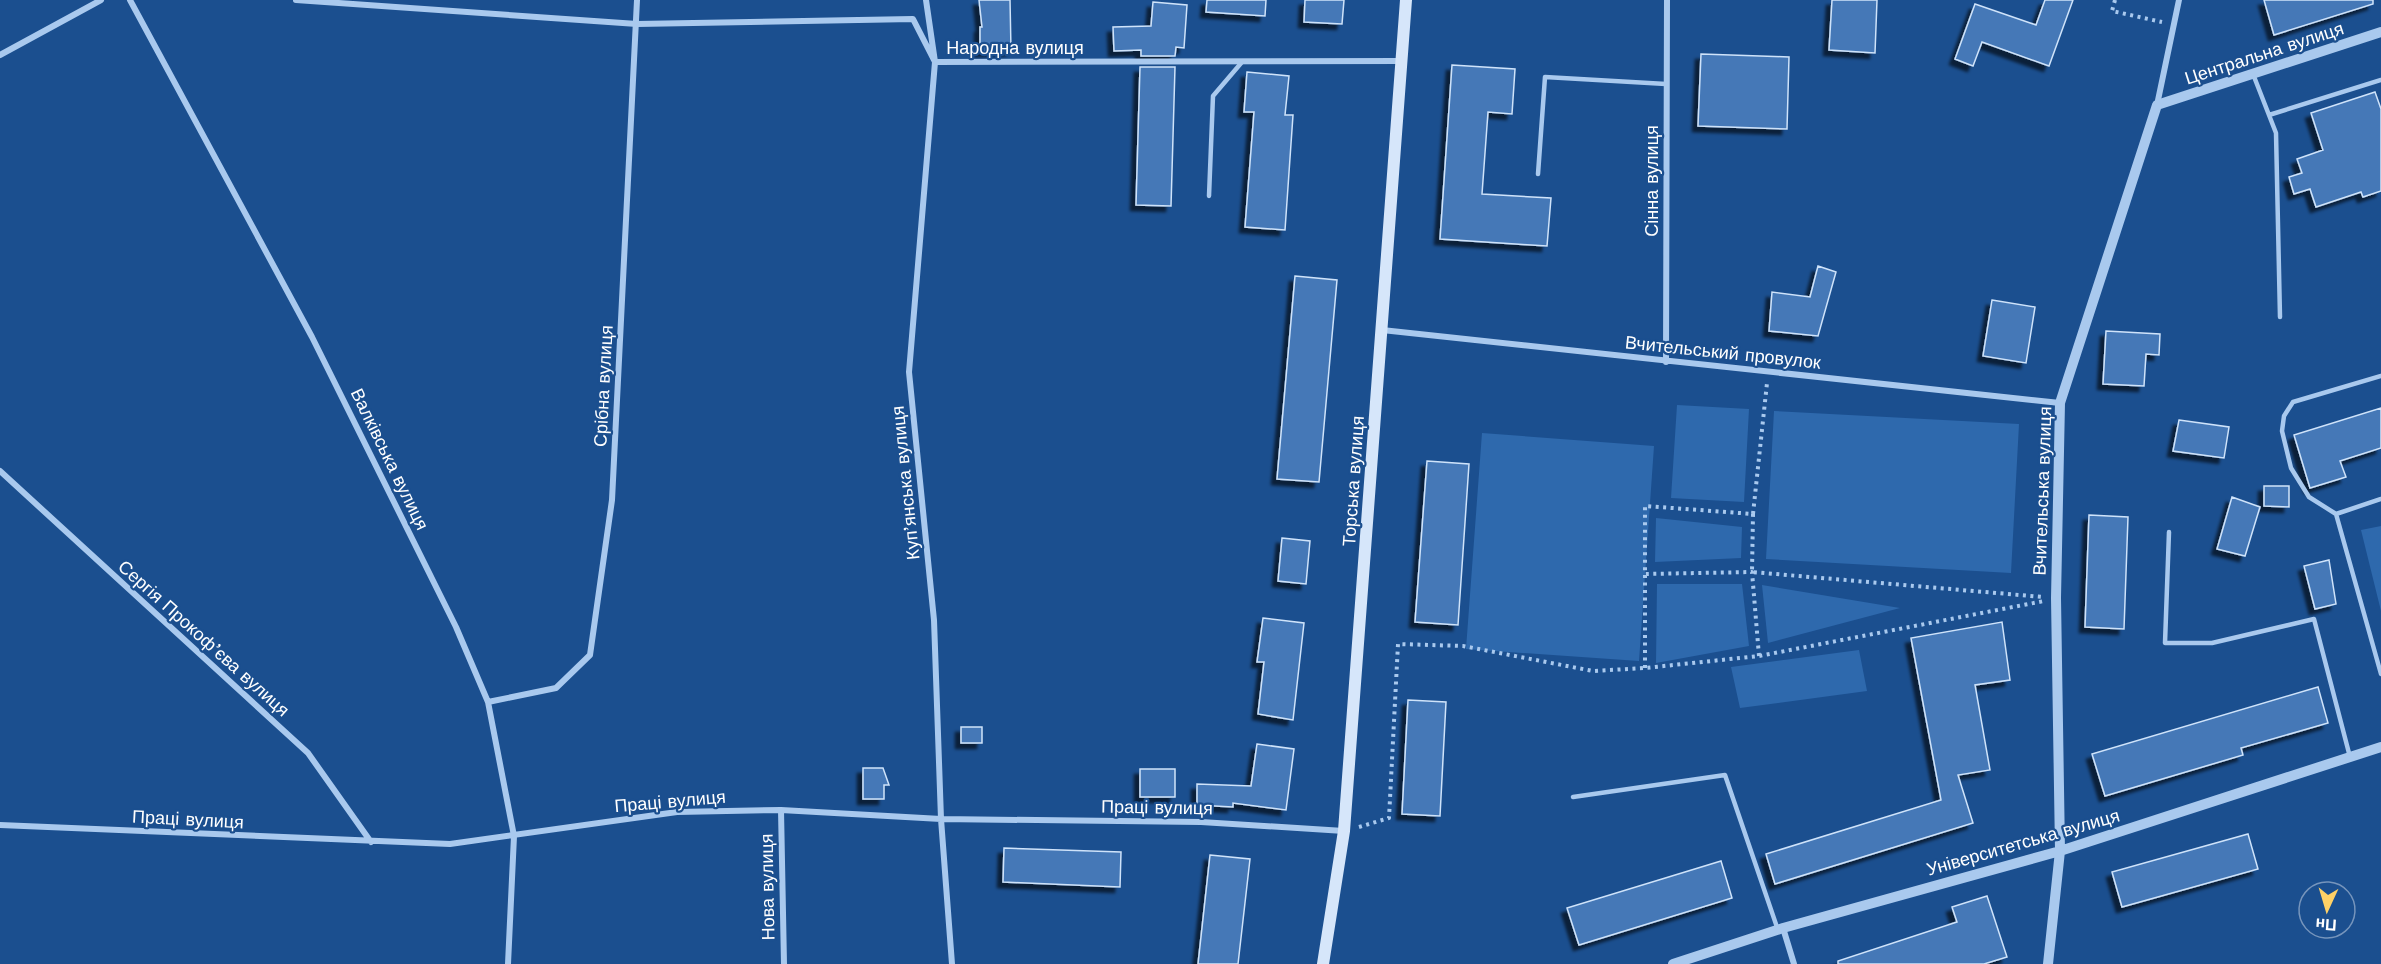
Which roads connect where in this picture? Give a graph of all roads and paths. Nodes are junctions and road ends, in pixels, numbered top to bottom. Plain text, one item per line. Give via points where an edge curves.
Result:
1 (101, 0) edge
2 (130, 0) edge
3 (296, 0) edge
4 (637, 0) edge
5 (926, 0) edge
6 (1406, 0) edge
7 (1667, 0) edge
8 (2115, 0) edge
9 (2179, 0) edge
10 (637, 24) junction
11 (2175, 25) junction
12 (2381, 32) edge
13 (0, 56) edge
14 (1401, 61) junction
15 (935, 62) junction
16 (1242, 62) junction
17 (2253, 74) junction
18 (2381, 80) edge
19 (1666, 84) junction
20 (2157, 105) junction
21 (2269, 115) junction
22 (1538, 174) dead end
23 (1209, 196) dead end
24 (2280, 317) dead end
25 (1382, 330) junction
26 (1666, 362) junction
27 (1768, 372) junction
28 (2381, 376) edge
29 (2060, 403) junction
30 (0, 471) edge
31 (2381, 499) edge
32 (1753, 514) junction
33 (2336, 514) junction
34 (2169, 532) dead end
35 (1752, 572) junction
36 (1645, 574) junction
37 (2056, 598) junction
38 (1759, 656) junction
39 (1645, 668) junction
40 (2381, 674) edge
41 (488, 702) junction
42 (2381, 747) edge
43 (2350, 757) junction
44 (1574, 797) dead end
45 (781, 810) junction
46 (941, 819) junction
47 (0, 825) edge
48 (1344, 831) junction
49 (514, 836) junction
50 (371, 842) junction
51 (2060, 850) junction
52 (1781, 929) junction
53 (508, 964) edge
54 (784, 964) edge
55 (952, 964) edge
56 (1323, 964) edge
57 (1673, 964) edge
58 (1794, 964) edge
59 (2048, 964) edge

1 - 13 street
2 - 41 street, Валківська вулиця via 312,337 456,627
3 - 10 street, Народна вулиця
4 - 10 street, Срібна вулиця
5 - 15 street, Куп’янська вулиця
6 - 14 main road, Торська вулиця
7 - 19 street, Сінна вулиця
8 - 11 path via 2112,11
9 - 11 street, Вчительська вулиця
10 - 15 street, Народна вулиця via 913,19
10 - 41 street, Срібна вулиця via 612,500 590,655 556,688
11 - 20 street, Вчительська вулиця
12 - 17 street, Центральна вулиця
14 - 16 street, Народна вулиця
14 - 25 main road, Торська вулиця
15 - 16 street, Народна вулиця
15 - 46 street, Куп’янська вулиця via 909,372 934,620
16 - 23 lane via 1213,96
17 - 20 street, Центральна вулиця
17 - 21 lane
18 - 21 lane
19 - 22 lane via 1545,76
19 - 26 street, Сінна вулиця
20 - 29 street, Вчительська вулиця
21 - 24 lane via 2276,133
25 - 26 street, Вчительський провулок
25 - 48 main road, Торська вулиця
26 - 27 street, Вчительський провулок
27 - 29 street, Вчительський провулок
27 - 32 path
28 - 33 lane via 2293,402 2284,416 2282,431 2291,468 2309,497
29 - 37 street, Вчительська вулиця
30 - 50 street, Сергія Прокоф’єва вулиця via 308,753
31 - 33 lane
32 - 35 path
32 - 36 path via 1645,506
33 - 40 lane
34 - 43 lane via 2165,642 2212,643 2314,619
35 - 36 path
35 - 37 path
35 - 38 path
36 - 39 path
37 - 38 path
37 - 51 street, Вчительська вулиця
38 - 39 path
39 - 48 path via 1593,670 1463,646 1398,644 1389,818
41 - 49 street, Валківська вулиця
42 - 43 street, Університетська вулиця
43 - 51 street, Університетська вулиця
44 - 52 lane via 1725,775
45 - 46 street, Праці вулиця
45 - 49 street, Праці вулиця via 677,812
45 - 54 street, Нова вулиця
46 - 48 street, Праці вулиця via 1201,822
46 - 55 street, Куп’янська вулиця
47 - 50 street, Праці вулиця
48 - 56 main road, Торська вулиця
49 - 50 street, Праці вулиця via 450,844
49 - 53 street, Валківська вулиця
51 - 52 street, Університетська вулиця
51 - 59 street, Вчительська вулиця
52 - 57 street, Університетська вулиця
52 - 58 street

